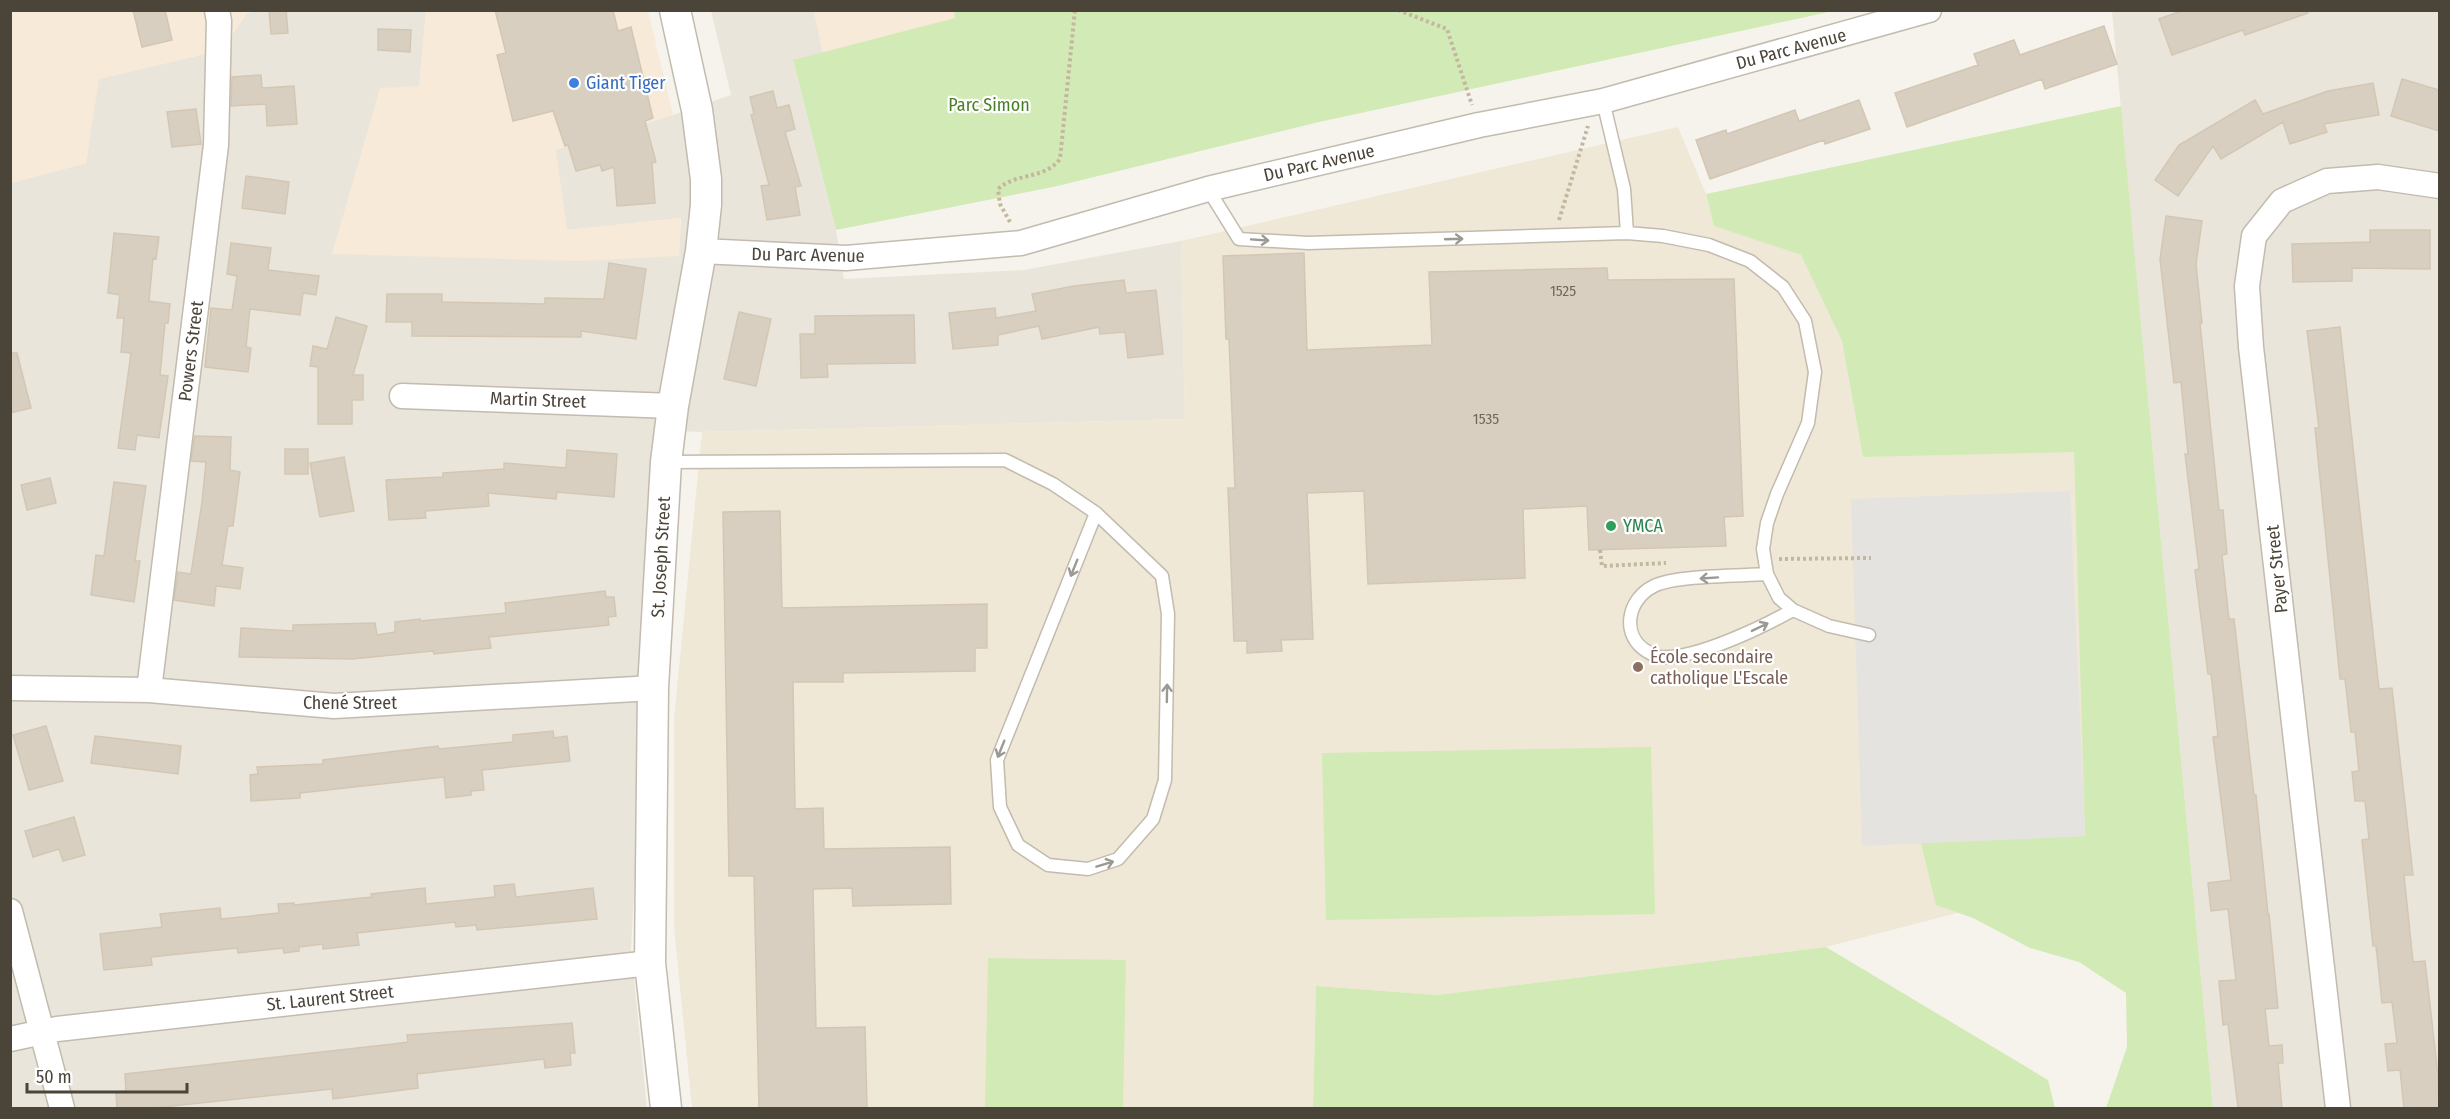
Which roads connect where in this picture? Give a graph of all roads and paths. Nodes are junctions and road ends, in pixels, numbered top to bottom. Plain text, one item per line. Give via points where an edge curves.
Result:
1 (217, 10) edge
2 (675, 10) edge
3 (1075, 10) edge
4 (1398, 10) edge
5 (1929, 10) edge
6 (1604, 101) junction
7 (1590, 120) dead end
8 (1479, 125) junction
9 (2439, 186) edge
10 (1208, 189) junction
11 (1628, 233) junction
12 (1554, 236) junction
13 (1021, 243) junction
14 (701, 251) junction
15 (402, 396) dead end
16 (673, 406) junction
17 (666, 462) junction
18 (1096, 513) junction
19 (1871, 558) dead end
20 (1765, 559) junction
21 (1767, 574) junction
22 (1793, 610) junction
23 (1869, 634) dead end
24 (10, 688) edge
25 (653, 688) junction
26 (149, 690) junction
27 (10, 911) edge
28 (650, 963) junction
29 (42, 1031) junction
30 (10, 1039) edge
31 (62, 1108) edge
32 (666, 1108) edge
33 (2338, 1108) edge

1 - 26 street, Powers Street via 216,145
2 - 14 street, St. Joseph Street via 697,110 706,179
3 - 13 path via 1060,159 1052,170 1005,182 998,189 1000,204
4 - 8 path via 1447,29
5 - 6 street, Du Parc Avenue
6 - 8 street, Du Parc Avenue
6 - 11 lane via 1624,189
7 - 12 path
8 - 10 street, Du Parc Avenue
9 - 33 street, Payer Street via 2378,177 2327,181 2282,201 2254,236 2247,286
10 -> 12 lane via 1239,239 1308,243
10 - 13 street, Du Parc Avenue
11 - 12 lane
11 - 20 lane via 1709,245 1750,261 1784,287 1805,321 1815,372 1808,423 1767,522
13 - 14 street, Du Parc Avenue via 846,258
14 - 16 street, St. Joseph Street
15 - 16 street, Martin Street
16 - 17 street, St. Joseph Street
17 - 18 lane via 1005,460 1053,484
17 - 25 street, St. Joseph Street
18 -> 18 lane via 997,760 1000,807 1017,845 1048,865 1088,868 1118,860 1153,819 1165,780 1168,614 1162,576
19 - 20 path
20 - 21 lane
21 - 22 lane via 1779,598
21 -> 22 lane via 1670,581 1652,587 1630,615 1629,632 1640,648 1658,658 1679,656 1742,636
22 - 23 lane via 1829,626
24 - 26 street, Chené Street
25 - 26 street, Chené Street via 334,706
25 - 28 street, St. Joseph Street
27 - 29 street
28 - 29 street, St. Laurent Street
28 - 32 street, St. Joseph Street
29 - 30 street, St. Laurent Street
29 - 31 street

